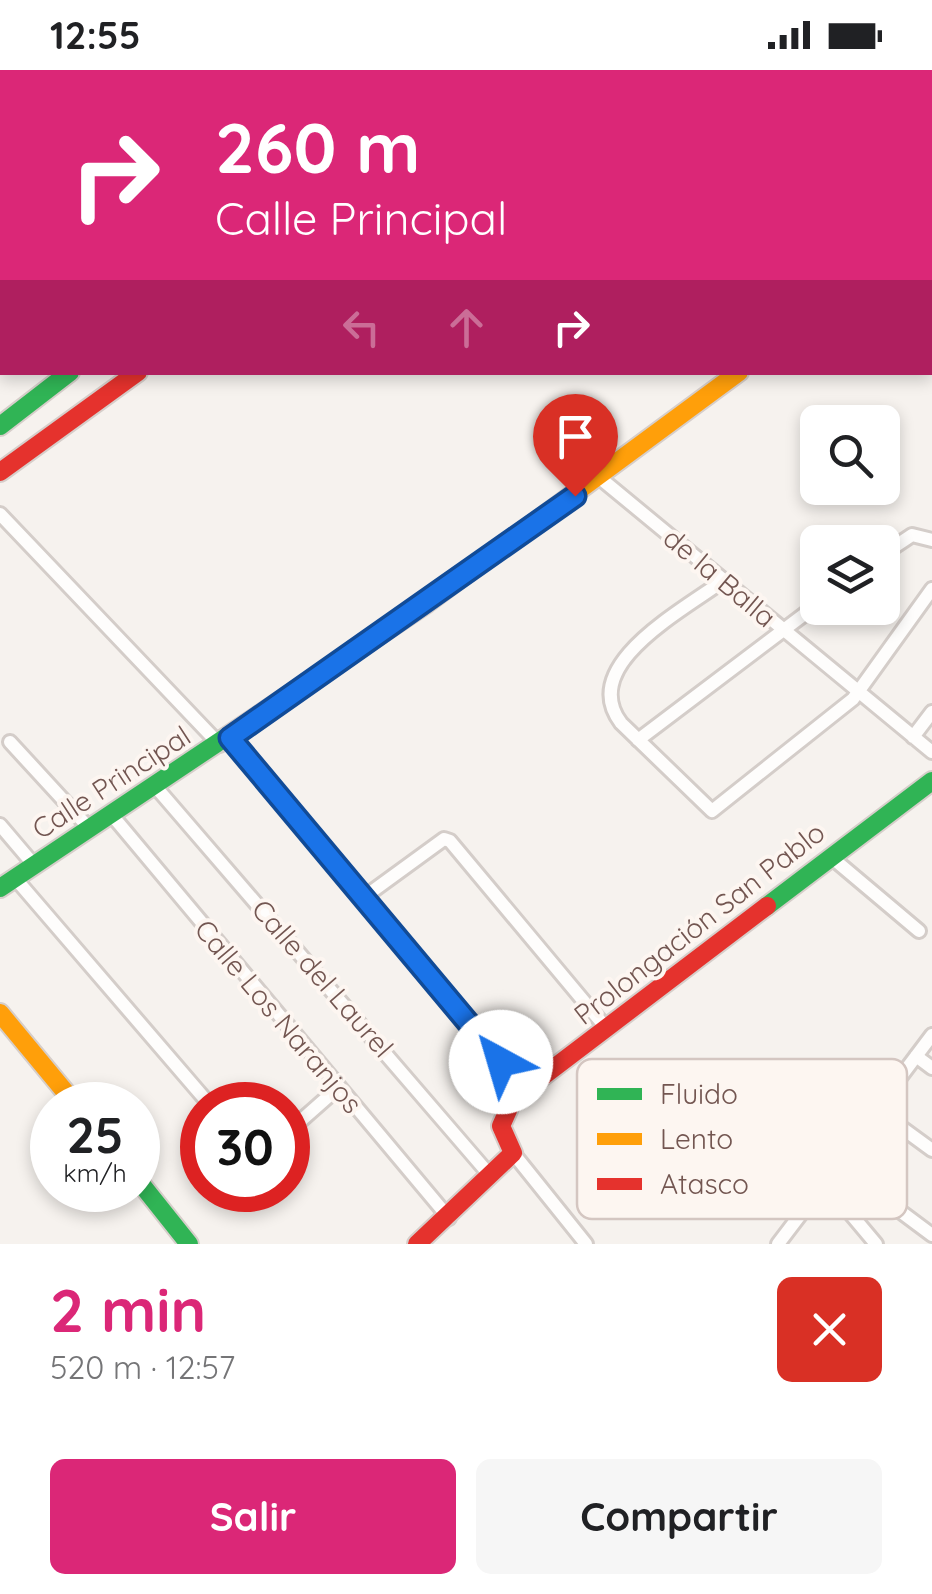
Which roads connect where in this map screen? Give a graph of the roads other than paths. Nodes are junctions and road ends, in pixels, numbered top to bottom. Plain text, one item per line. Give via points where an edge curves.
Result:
1 (66, 375) edge
2 (134, 375) edge
3 (735, 375) edge
4 (0, 426) edge
5 (0, 472) edge
6 (600, 478) junction
7 (0, 514) edge
8 (932, 540) edge
9 (900, 542) edge
10 (724, 580) junction
11 (932, 588) edge
12 (800, 617) edge
13 (783, 630) junction
14 (858, 692) junction
15 (932, 712) edge
16 (913, 737) junction
17 (638, 740) junction
18 (225, 741) junction
19 (10, 742) dead end
20 (932, 752) edge
21 (932, 781) edge
22 (155, 786) junction
23 (110, 814) junction
24 (0, 826) edge
25 (89, 828) junction
26 (830, 856) junction
27 (34, 865) junction
28 (8, 883) edge
29 (363, 898) junction
30 (919, 932) dead end
31 (0, 1013) edge
32 (607, 1029) junction
33 (932, 1036) edge
34 (916, 1056) junction
35 (907, 1068) edge
36 (932, 1068) edge
37 (57, 1082) edge
38 (189, 1082) edge
39 (338, 1087) junction
40 (524, 1092) junction
41 (310, 1112) edge
42 (907, 1132) edge
43 (932, 1150) edge
44 (514, 1153) junction
45 (488, 1173) junction
46 (160, 1208) edge
47 (907, 1215) edge
48 (449, 1218) junction
49 (799, 1219) edge
50 (855, 1219) edge
51 (932, 1234) edge
52 (784, 1241) edge
53 (189, 1244) edge
54 (417, 1244) edge
55 (586, 1244) edge
56 (876, 1244) edge

1 - 4 main road
2 - 5 main road
3 - 6 main road, Calle Principal
6 - 10 street, de la Balla
6 - 18 main road, Calle Principal
7 - 18 street
8 - 9 street via 912,534
10 - 13 street, de la Balla
10 - 17 street via 626,654 608,688 612,712
11 - 14 street
12 - 13 street
13 - 14 street, de la Balla
13 - 17 street
14 - 16 street, de la Balla
14 - 17 street via 712,812
15 - 16 street
16 - 20 street, de la Balla
18 - 22 main road, Calle Principal
18 - 29 street
19 - 25 street
21 - 26 main road, Prolongación San Pablo
22 - 23 main road, Calle Principal
22 - 45 street, Calle del Laurel
23 - 25 main road, Calle Principal
23 - 39 street, Calle Los Naranjos
24 - 27 street
25 - 27 main road, Calle Principal
26 - 30 street
26 - 32 main road, Prolongación San Pablo
27 - 28 main road, Calle Principal
28 - 38 street
29 - 32 street via 450,841
29 - 40 street
31 - 37 main road
32 - 40 main road, Prolongación San Pablo
33 - 34 street
34 - 35 street
34 - 36 street
39 - 41 street
39 - 48 street, Calle Los Naranjos
40 - 44 main road, Prolongación San Pablo via 501,1116 501,1137
42 - 43 street
44 - 45 main road
44 - 55 street
45 - 48 main road
46 - 53 main road
47 - 51 street
48 - 54 main road
49 - 52 street
50 - 56 street

